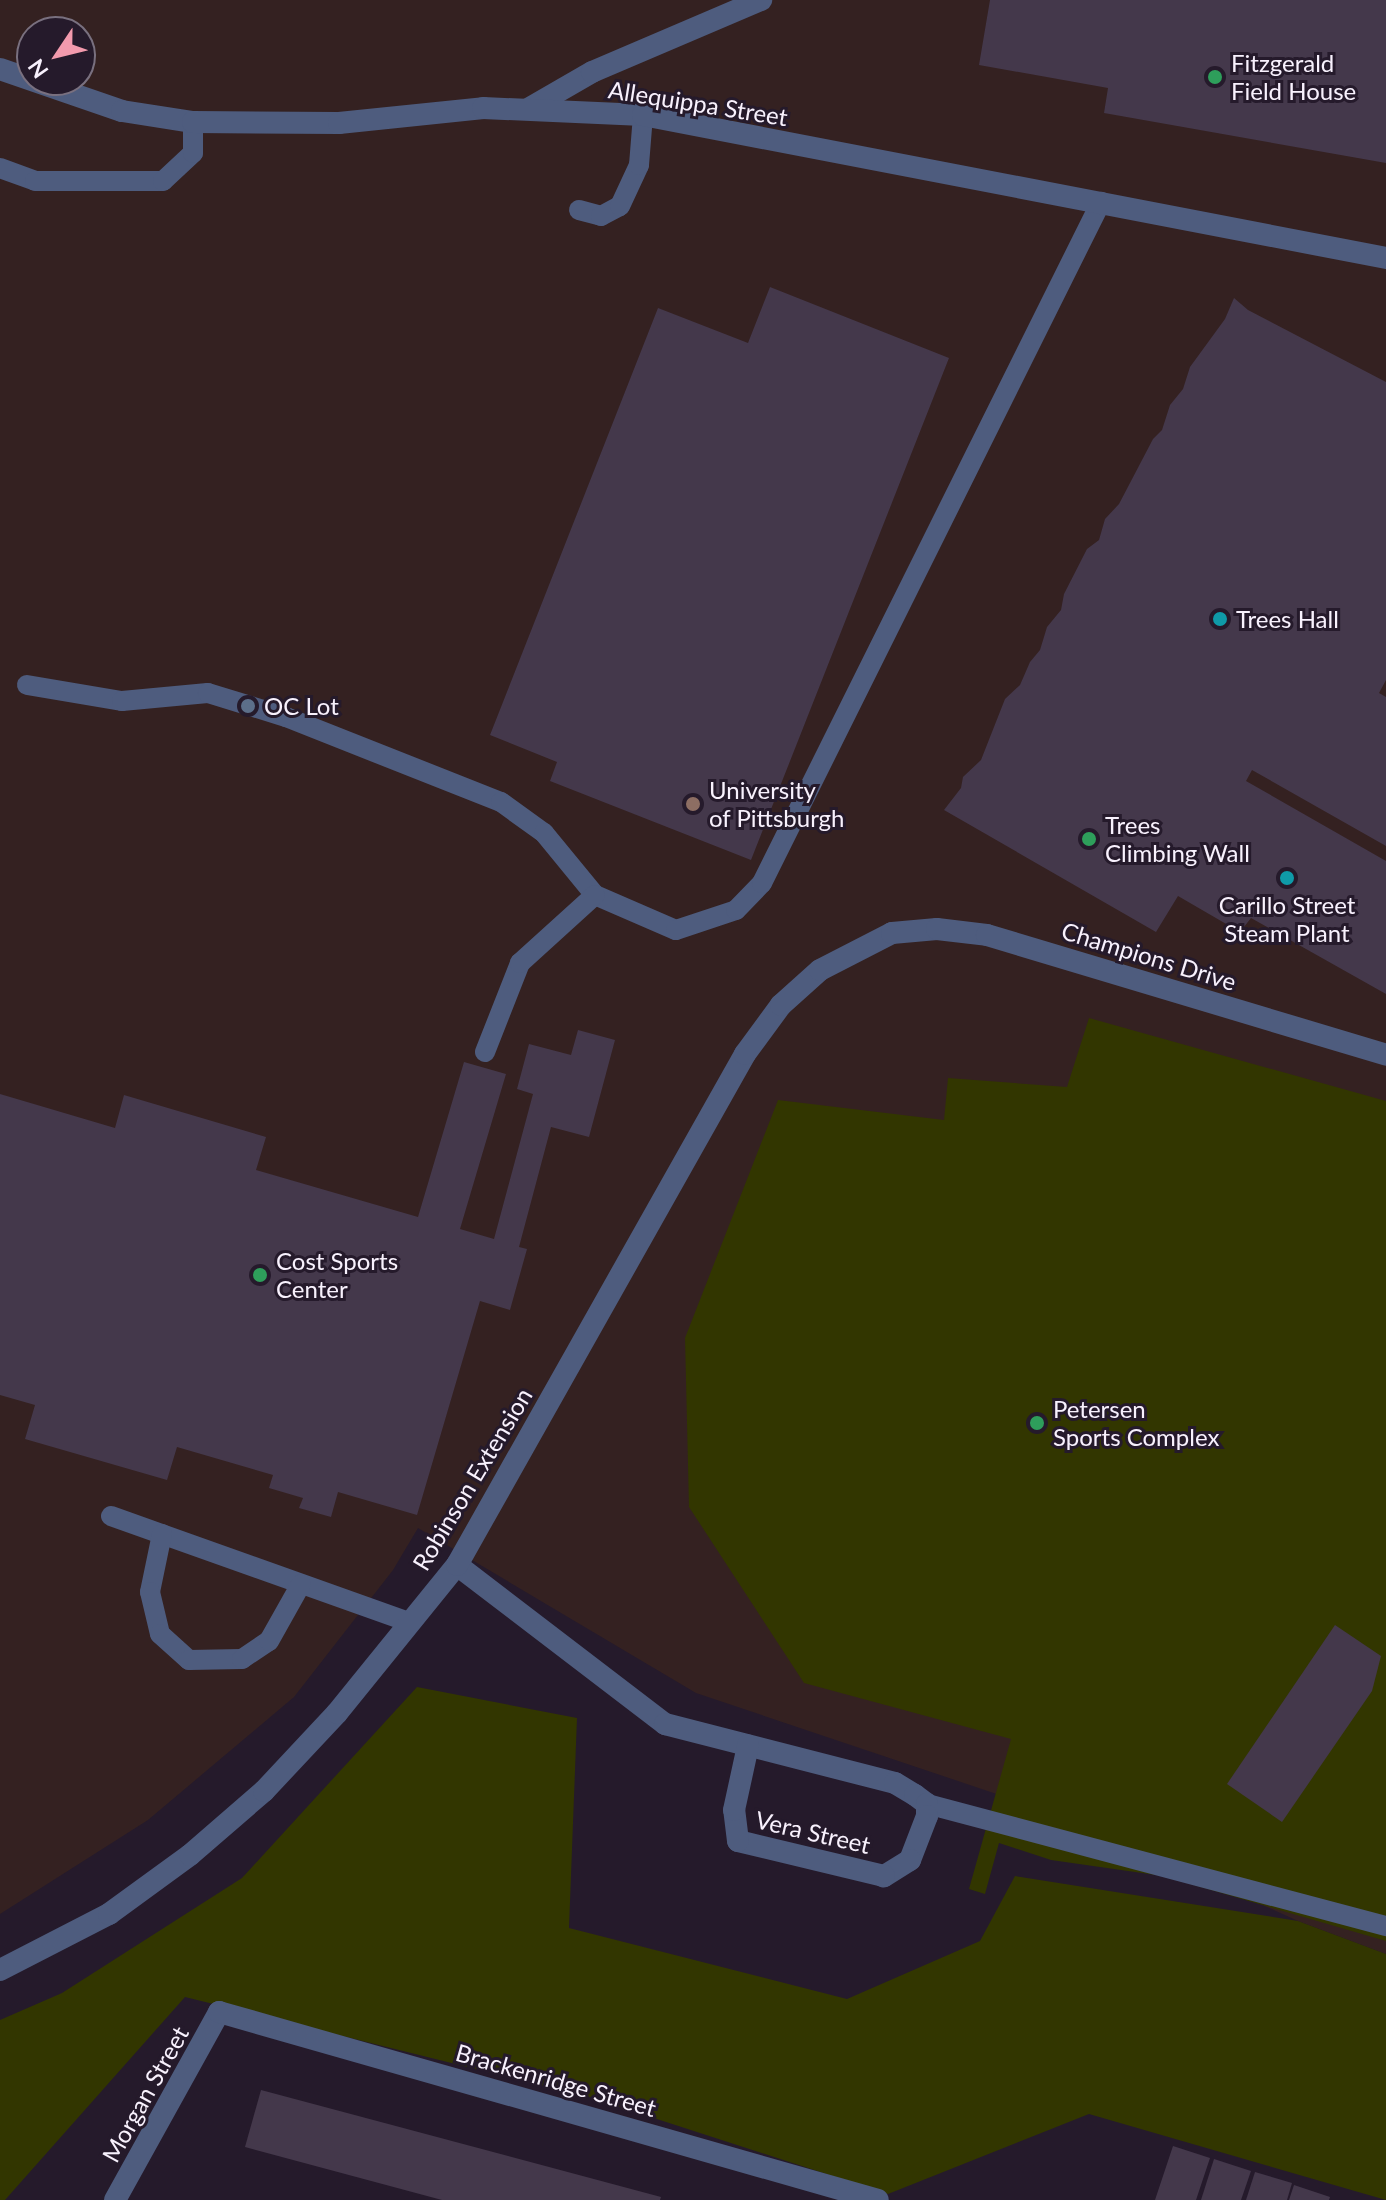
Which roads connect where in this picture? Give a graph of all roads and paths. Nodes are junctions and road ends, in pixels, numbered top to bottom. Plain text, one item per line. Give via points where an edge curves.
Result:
1 (761, 0) edge
2 (0, 69) edge
3 (528, 109) junction
4 (643, 115) junction
5 (193, 122) junction
6 (0, 168) edge
7 (1101, 202) junction
8 (579, 210) dead end
9 (1386, 258) edge
10 (27, 685) dead end
11 (595, 895) junction
12 (892, 933) joint
13 (485, 1052) dead end
14 (1386, 1055) edge
15 (111, 1516) dead end
16 (162, 1534) junction
17 (457, 1565) junction
18 (301, 1584) junction
19 (408, 1622) junction
20 (748, 1746) junction
21 (927, 1804) junction
22 (1386, 1926) edge
23 (0, 1970) edge
24 (219, 2012) joint
25 (115, 2200) edge
26 (878, 2200) edge

1 - 3 street via 592,72
2 - 5 street, Allequippa Street via 122,111
3 - 4 street, Allequippa Street
3 - 5 street, Allequippa Street via 483,108 339,123
4 - 7 street, Allequippa Street
4 - 8 lane via 639,165 620,206 601,216
5 - 6 lane via 193,153 163,181 35,181
7 - 9 street, Allequippa Street
7 - 11 lane via 762,883 736,910 676,930
10 - 11 lane via 122,701 208,693 286,717 501,802 544,833
11 - 13 lane via 520,963
12 - 14 street, Champions Drive via 937,929 999,938
12 - 17 street, Robinson Extension via 820,970 781,1005 745,1054
15 - 16 lane
16 - 18 lane
16 - 18 lane via 150,1592 160,1634 189,1660 242,1659 269,1641
17 - 19 street, Robinson Extension
17 - 20 street via 665,1724
18 - 19 lane
19 - 23 street, Robinson Extension via 337,1713 264,1791 200,1846 109,1914
20 - 21 street via 895,1783
20 - 21 street, Vera Street via 734,1810 738,1841 884,1876 910,1860
21 - 22 lane
24 - 25 street, Morgan Street
24 - 26 street, Brackenridge Street

